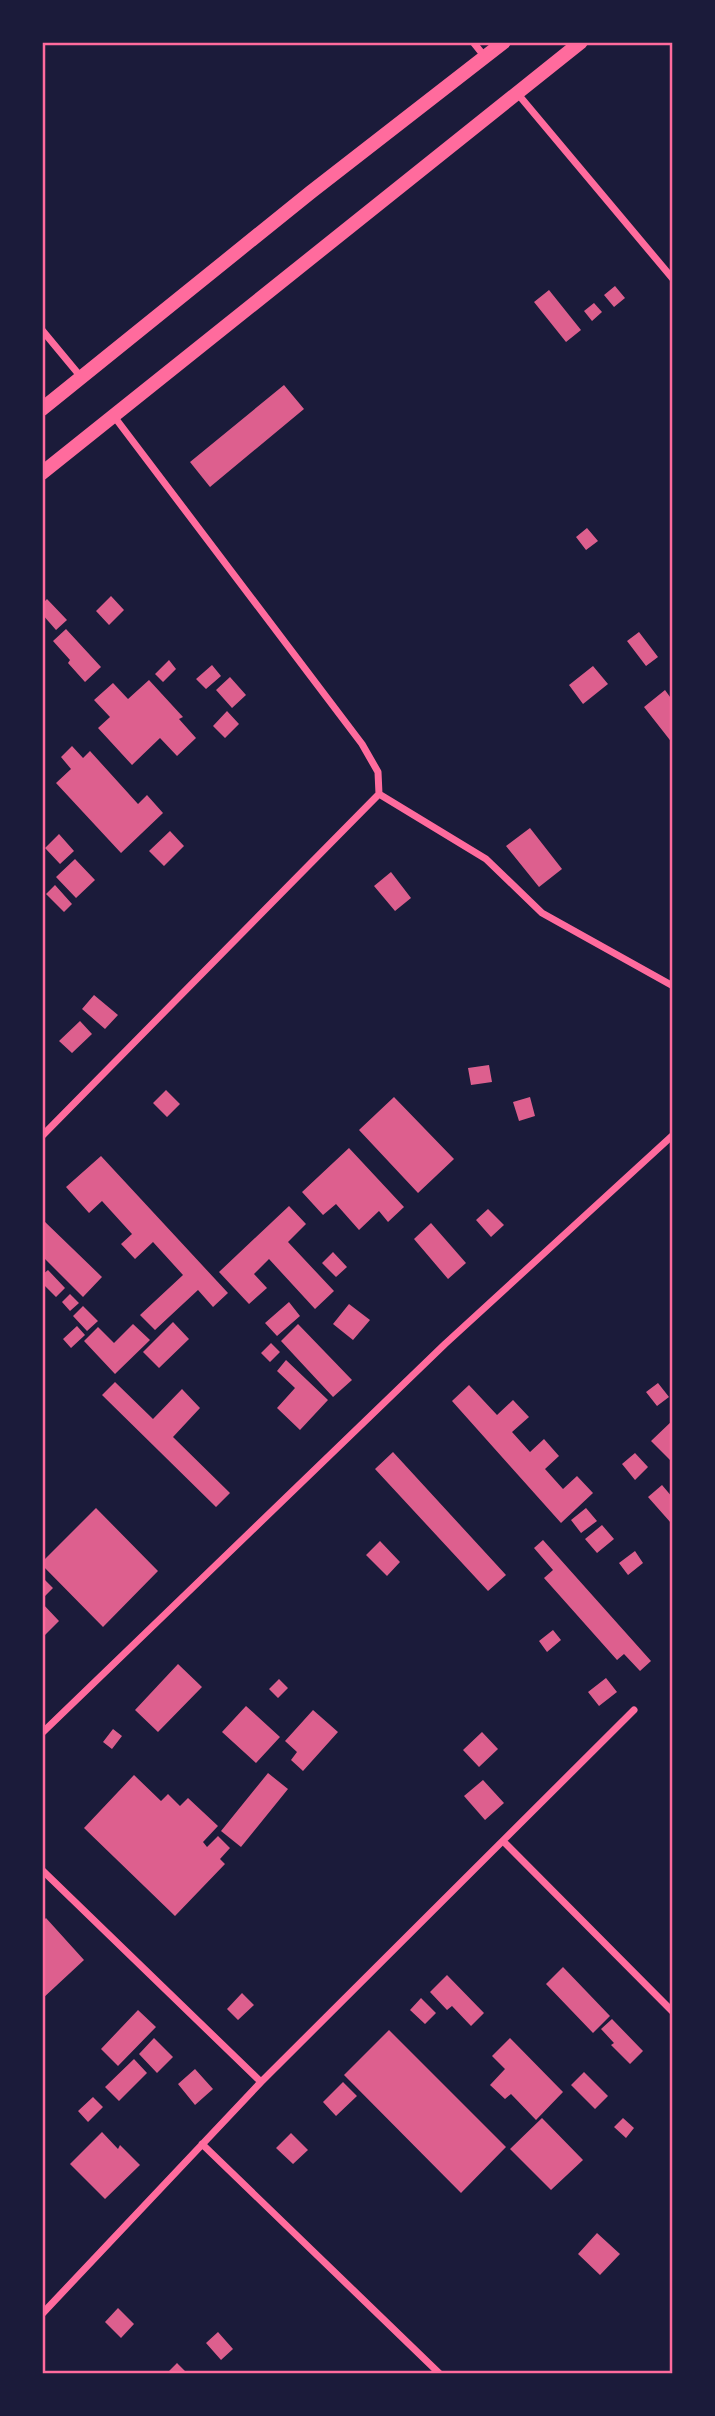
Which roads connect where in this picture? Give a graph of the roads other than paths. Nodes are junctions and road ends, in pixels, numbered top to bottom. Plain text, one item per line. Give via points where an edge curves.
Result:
1 (473, 42) edge
2 (504, 42) edge
3 (581, 42) edge
4 (485, 57) junction
5 (517, 93) junction
6 (673, 279) edge
7 (42, 330) edge
8 (81, 377) junction
9 (42, 409) edge
10 (113, 415) junction
11 (42, 473) edge
12 (379, 794) junction
13 (673, 986) edge
14 (673, 1135) edge
15 (42, 1136) edge
16 (634, 1710) dead end
17 (42, 1732) edge
18 (504, 1842) junction
19 (42, 1870) edge
20 (673, 2012) edge
21 (261, 2082) junction
22 (202, 2144) junction
23 (42, 2314) edge
24 (440, 2374) edge

1 - 4 street
2 - 4 main road
3 - 5 main road
4 - 8 main road
5 - 6 street
5 - 10 main road
7 - 8 street
8 - 9 main road
10 - 11 main road
10 - 12 street via 362,744 378,772
12 - 13 street via 486,859 542,913
12 - 15 street
14 - 17 street via 445,1344
16 - 18 street
18 - 20 street
18 - 21 street
19 - 21 street
21 - 22 street
22 - 23 street
22 - 24 street

